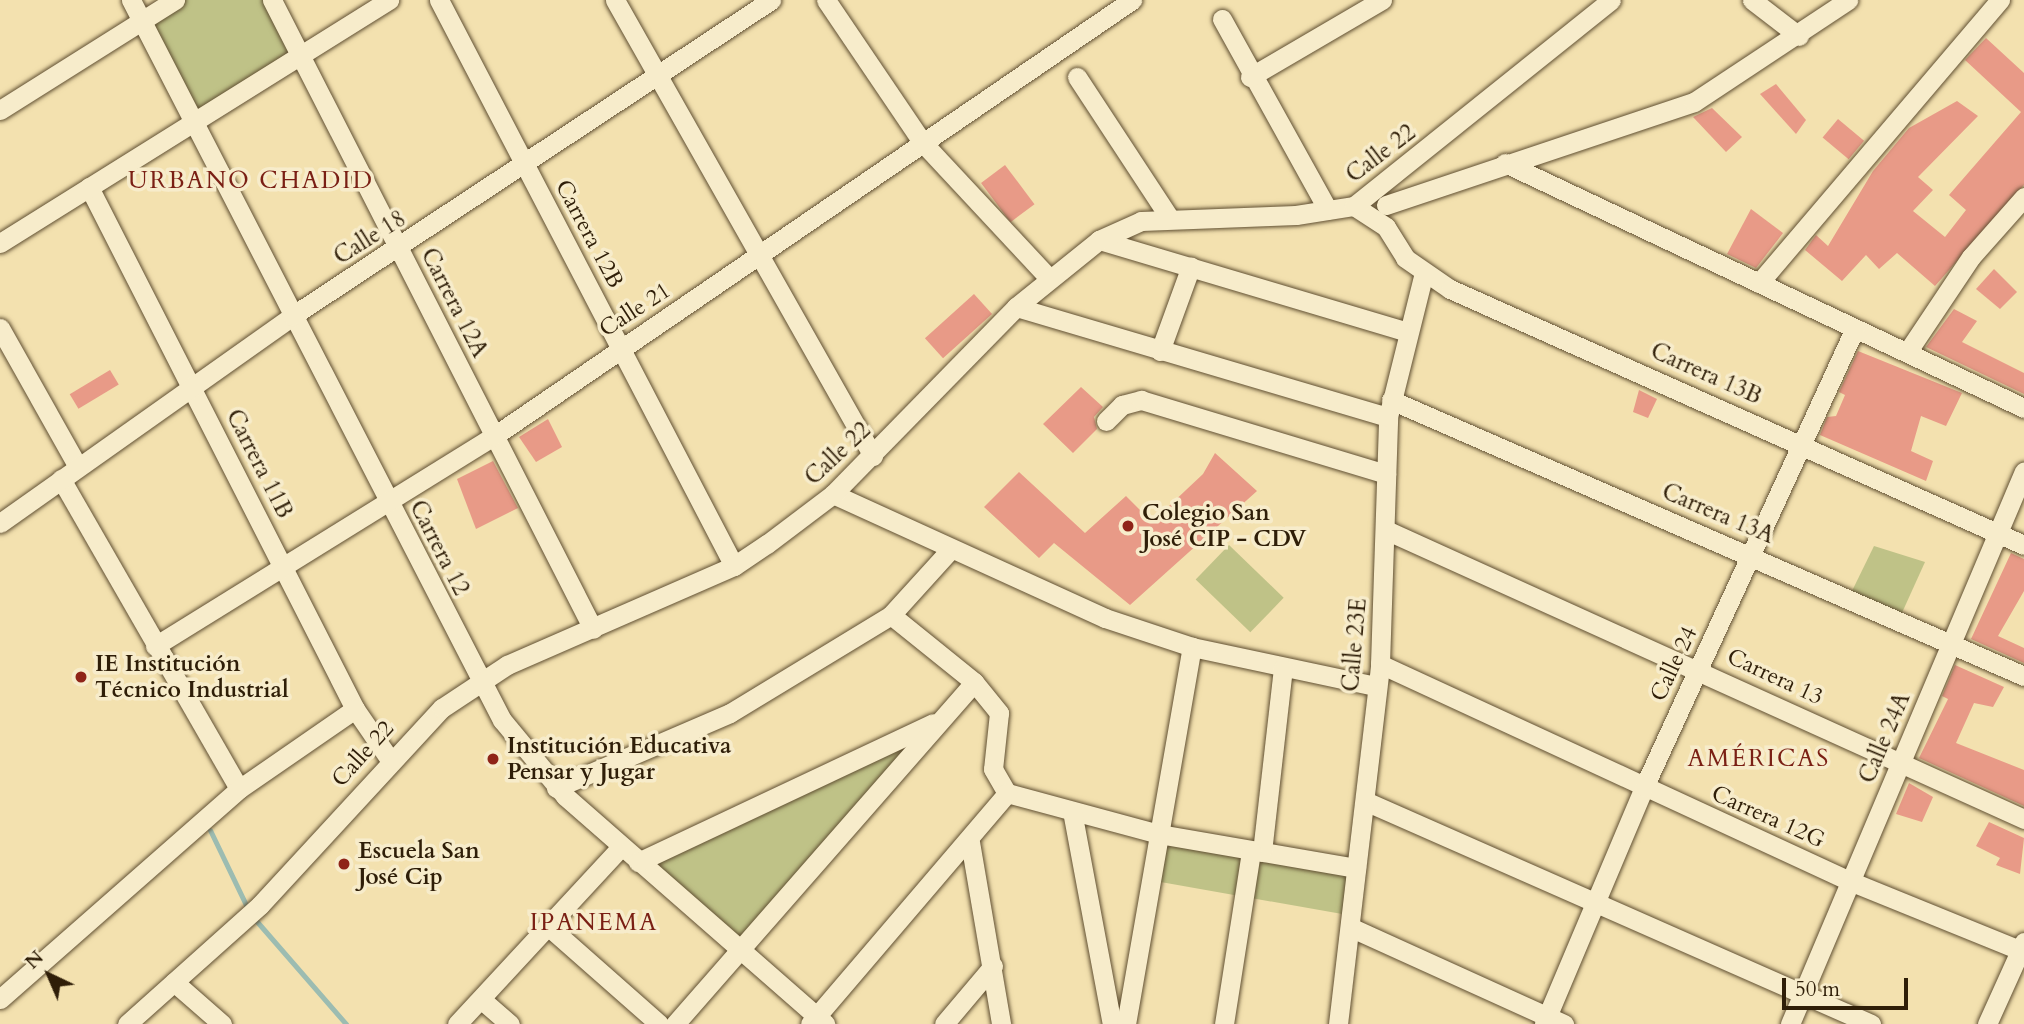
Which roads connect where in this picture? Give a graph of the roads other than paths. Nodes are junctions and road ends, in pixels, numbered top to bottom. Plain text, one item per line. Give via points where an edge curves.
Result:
1 (131, 0) edge
2 (175, 0) edge
3 (272, 0) edge
4 (389, 0) edge
5 (439, 0) edge
6 (615, 0) edge
7 (771, 0) edge
8 (826, 0) edge
9 (1132, 0) edge
10 (1382, 0) edge
11 (1611, 0) edge
12 (1752, 0) edge
13 (1848, 0) edge
14 (2000, 0) edge
15 (1222, 19) dead end
16 (143, 21) junction
17 (1800, 36) junction
18 (302, 58) junction
19 (1077, 77) dead end
20 (1250, 77) junction
21 (659, 78) junction
22 (0, 110) edge
23 (194, 127) junction
24 (923, 143) junction
25 (1416, 159) junction
26 (1505, 163) junction
27 (526, 167) junction
28 (1384, 184) junction
29 (89, 187) junction
30 (1432, 190) junction
31 (2024, 197) edge
32 (1354, 205) junction
33 (1386, 205) junction
34 (1328, 211) junction
35 (1169, 217) junction
36 (1385, 227) junction
37 (1099, 240) junction
38 (0, 243) edge
39 (399, 249) junction
40 (761, 258) junction
41 (1191, 266) junction
42 (1424, 273) junction
43 (1049, 278) junction
44 (1759, 283) junction
45 (1016, 307) junction
46 (292, 316) junction
47 (0, 328) edge
48 (1855, 328) junction
49 (1407, 332) junction
50 (620, 348) junction
51 (1160, 351) junction
52 (1908, 351) junction
53 (193, 386) junction
54 (1389, 408) junction
55 (2024, 408) edge
56 (1106, 421) dead end
57 (495, 436) junction
58 (1801, 443) junction
59 (873, 456) junction
60 (78, 467) junction
61 (2024, 471) edge
62 (1386, 474) junction
63 (61, 479) junction
64 (833, 494) junction
65 (388, 502) junction
66 (0, 523) edge
67 (1388, 531) junction
68 (1997, 533) junction
69 (2024, 545) edge
70 (950, 550) junction
71 (1751, 555) junction
72 (734, 566) junction
73 (285, 569) junction
74 (891, 615) junction
75 (593, 629) junction
76 (1953, 644) junction
77 (155, 646) junction
78 (1192, 647) junction
79 (1380, 664) junction
80 (1283, 668) junction
81 (1700, 669) junction
82 (2024, 676) edge
83 (478, 681) junction
84 (974, 682) junction
85 (1376, 686) junction
86 (355, 709) junction
87 (940, 719) junction
88 (390, 760) junction
89 (1901, 762) junction
90 (1644, 787) junction
91 (556, 788) junction
92 (239, 789) junction
93 (1007, 793) junction
94 (1365, 801) junction
95 (1072, 811) junction
96 (2024, 819) edge
97 (1159, 834) junction
98 (970, 842) junction
99 (620, 848) junction
100 (1256, 851) junction
101 (638, 862) junction
102 (1356, 868) junction
103 (1852, 882) junction
104 (1594, 900) junction
105 (548, 926) junction
106 (1352, 928) junction
107 (2023, 948) edge
108 (739, 950) junction
109 (993, 966) junction
110 (174, 982) junction
111 (1802, 994) junction
112 (0, 999) edge
113 (482, 1000) junction
114 (817, 1021) edge
115 (1552, 1022) edge
116 (127, 1024) edge
117 (222, 1024) edge
118 (457, 1024) edge
119 (510, 1024) edge
120 (659, 1024) edge
121 (675, 1024) edge
122 (944, 1024) edge
123 (1001, 1024) edge
124 (1112, 1024) edge
125 (1126, 1024) edge
126 (1224, 1024) edge
127 (1338, 1024) edge
128 (1790, 1024) edge
129 (1871, 1024) edge
130 (1987, 1024) edge

1 - 16 street, Carrera 12
2 - 16 street
3 - 18 street, Carrera 12A
4 - 18 street
5 - 27 street, Carrera 12B
6 - 21 street
7 - 21 street, Calle 18
8 - 24 street
9 - 24 street, Calle 21
10 - 20 street
11 - 25 street, Calle 22
12 - 17 street
13 - 17 street
14 - 44 street
15 - 20 street
16 - 22 street
16 - 23 street, Carrera 12
17 - 26 street via 1694,102
18 - 23 street
18 - 39 street, Carrera 12A
19 - 35 street
20 - 34 street
21 - 27 street, Calle 18
21 - 40 street
23 - 29 street
23 - 46 street, Carrera 12
24 - 40 street, Calle 21
24 - 43 street
25 - 28 street, Calle 22
25 - 30 street via 1418,176
26 - 30 street
26 - 44 street
27 - 39 street, Calle 18
27 - 50 street, Carrera 12B
28 - 32 street, Calle 22
28 - 33 street
29 - 38 street
29 - 53 street, Carrera 11B
30 - 33 street
31 - 52 street via 1972,257
32 - 34 street, Calle 22
32 - 36 street, Carrera 13B
33 - 36 street
34 - 35 street, Calle 22
35 - 37 street, Calle 22 via 1122,227
36 - 42 street, Carrera 13B
37 - 41 street
37 - 43 street, Calle 22
39 - 46 street, Calle 18
39 - 57 street, Carrera 12A
40 - 50 street, Calle 21
40 - 59 street
41 - 49 street
41 - 51 street
42 - 49 street, Calle 23E
42 - 58 street, Carrera 13B
43 - 45 street, Calle 22
44 - 48 street
45 - 51 street
45 - 59 street, Calle 22
46 - 53 street, Calle 18
46 - 65 street, Carrera 12
47 - 60 street
48 - 52 street
48 - 58 street, Calle 24
49 - 54 street, Calle 23E
50 - 57 street, Calle 21
50 - 72 street, Carrera 12B
51 - 54 street
52 - 55 street
53 - 60 street, Calle 18
53 - 73 street, Carrera 11B
54 - 62 street, Calle 23E
54 - 71 street, Carrera 13A
56 - 62 street via 1122,405 1141,400
57 - 65 street, Calle 21
57 - 75 street, Carrera 12A
58 - 68 street, Carrera 13B
58 - 71 street, Calle 24
59 - 64 street, Calle 22
60 - 63 street, Calle 18
61 - 68 street, Calle 24A
62 - 67 street, Calle 23E
63 - 66 street, Calle 18
63 - 77 street
64 - 70 street
64 - 72 street, Calle 22
65 - 73 street, Calle 21
65 - 83 street, Carrera 12
67 - 79 street, Calle 23E
67 - 81 street, Carrera 13
68 - 69 street, Carrera 13B
68 - 76 street, Calle 24A
70 - 74 street
70 - 78 street via 1105,618
71 - 76 street, Carrera 13A
71 - 81 street, Calle 24
72 - 75 street, Calle 22
73 - 77 street, Calle 21
73 - 86 street, Carrera 11B
74 - 84 street
74 - 91 street via 730,713
75 - 83 street, Calle 22
76 - 82 street, Carrera 13A
76 - 89 street, Calle 24A
77 - 92 street
78 - 80 street
78 - 97 street
79 - 85 street, Calle 23E
79 - 90 street, Carrera 12G
80 - 85 street
80 - 100 street
81 - 89 street, Carrera 13
81 - 90 street, Calle 24
83 - 88 street, Calle 22
83 - 91 street, Carrera 12
84 - 87 street
84 - 93 street via 999,713 993,769
85 - 94 street, Calle 23E
86 - 88 street, Carrera 11B
86 - 92 street
87 - 101 street
87 - 108 street
88 - 110 street, Calle 22 via 260,905
89 - 96 street, Carrera 13
89 - 103 street, Calle 24A
90 - 103 street, Carrera 12G
90 - 104 street, Calle 24
91 - 99 street, Carrera 12
92 - 112 street
93 - 95 street
93 - 98 street
94 - 102 street, Calle 23E
94 - 104 street
95 - 97 street
95 - 124 street
97 - 100 street
97 - 125 street
98 - 109 street
98 - 114 street
99 - 101 street, Carrera 12
99 - 105 street
100 - 102 street
100 - 126 street
101 - 108 street, Carrera 12
102 - 106 street, Calle 23E
103 - 107 street, Carrera 12G
103 - 111 street, Calle 24A
104 - 111 street
104 - 115 street, Calle 24
105 - 113 street
105 - 120 street
106 - 115 street
106 - 127 street, Calle 23E
107 - 130 street
108 - 114 street, Carrera 12
108 - 121 street
109 - 122 street
109 - 123 street
110 - 116 street, Calle 22
110 - 117 street
111 - 128 street, Calle 24A
111 - 129 street
113 - 118 street
113 - 119 street

